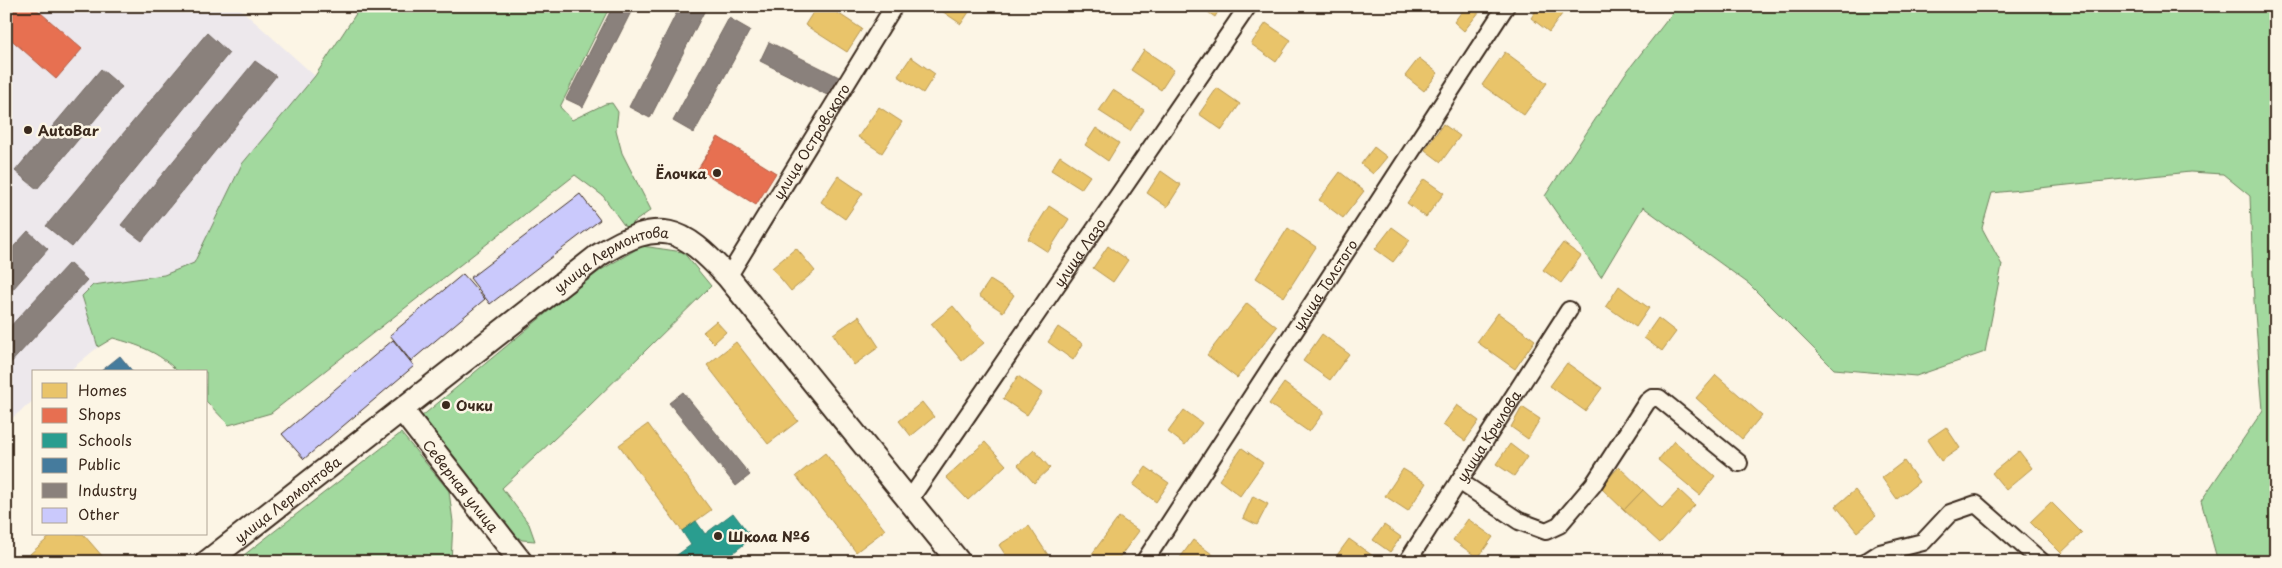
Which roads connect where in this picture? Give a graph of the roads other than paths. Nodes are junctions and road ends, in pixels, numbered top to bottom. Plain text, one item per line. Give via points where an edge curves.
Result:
1 (894, 6) edge
2 (1248, 6) edge
3 (1506, 6) edge
4 (728, 277) junction
5 (1569, 310) dead end
6 (407, 417) junction
7 (1739, 464) dead end
8 (1459, 481) junction
9 (910, 499) junction
10 (1877, 559) edge
11 (208, 562) edge
12 (521, 562) edge
13 (959, 562) edge
14 (1144, 562) edge
15 (1407, 562) edge
16 (2042, 562) edge

1 - 4 street, улица Островского
2 - 9 street, улица Лазо
3 - 14 street, улица Толстого
4 - 6 main road, улица Лермонтова via 704,251 684,238 667,232 647,232 624,239 598,254
4 - 9 main road, улица Лермонтова
5 - 8 street, улица Крылова
6 - 11 main road, улица Лермонтова
6 - 12 main road, Северная улица
7 - 8 street via 1658,398 1652,398 1593,485 1559,525 1546,531 1519,521
8 - 15 street, улица Крылова
9 - 13 main road, улица Лермонтова
10 - 16 street via 1923,542 1950,514 1976,504

